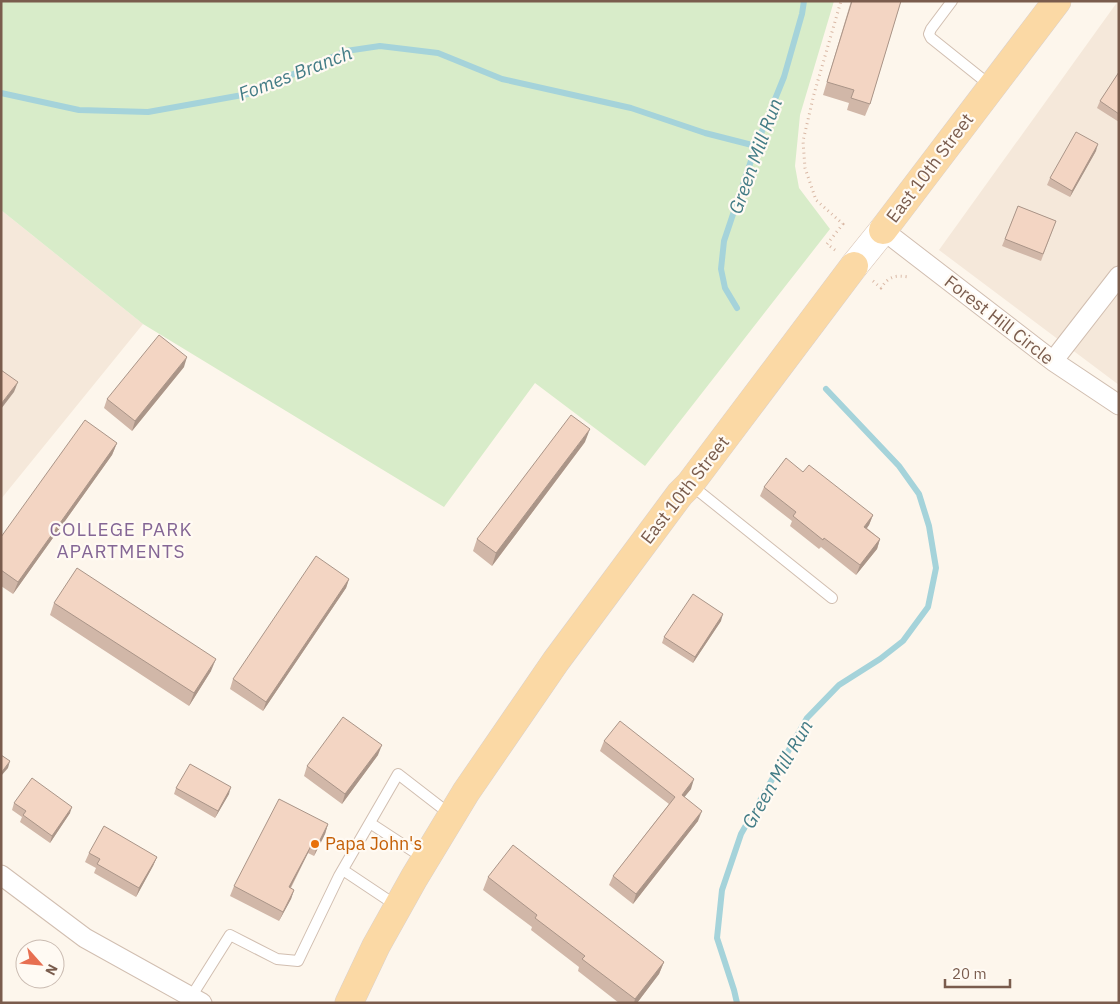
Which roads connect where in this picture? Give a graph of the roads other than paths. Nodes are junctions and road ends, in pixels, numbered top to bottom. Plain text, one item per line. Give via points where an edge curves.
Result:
1 (952, 1) edge
2 (1057, 1) edge
3 (992, 86) junction
4 (883, 230) junction
5 (1119, 276) edge
6 (1053, 361) junction
7 (1119, 405) edge
8 (690, 484) junction
9 (832, 598) dead end
10 (452, 816) junction
11 (370, 823) junction
12 (426, 859) junction
13 (343, 870) junction
14 (1, 875) edge
15 (398, 907) junction
16 (196, 1000) edge
17 (349, 1003) edge

1 - 3 lane via 929,34
2 - 3 main road, East 10th Street
3 - 4 main road, East 10th Street
4 - 6 street, Forest Hill Circle
4 - 8 main road, East 10th Street
5 - 6 street
6 - 7 street, Forest Hill Circle
8 - 9 lane
8 - 10 main road, East 10th Street via 556,661
10 - 11 lane via 398,774
10 - 12 main road, East 10th Street
11 - 12 lane
11 - 13 lane
12 - 15 main road, East 10th Street
13 - 15 lane
13 - 16 lane via 298,962 277,959 230,935
14 - 16 street via 85,938
15 - 17 main road, East 10th Street

